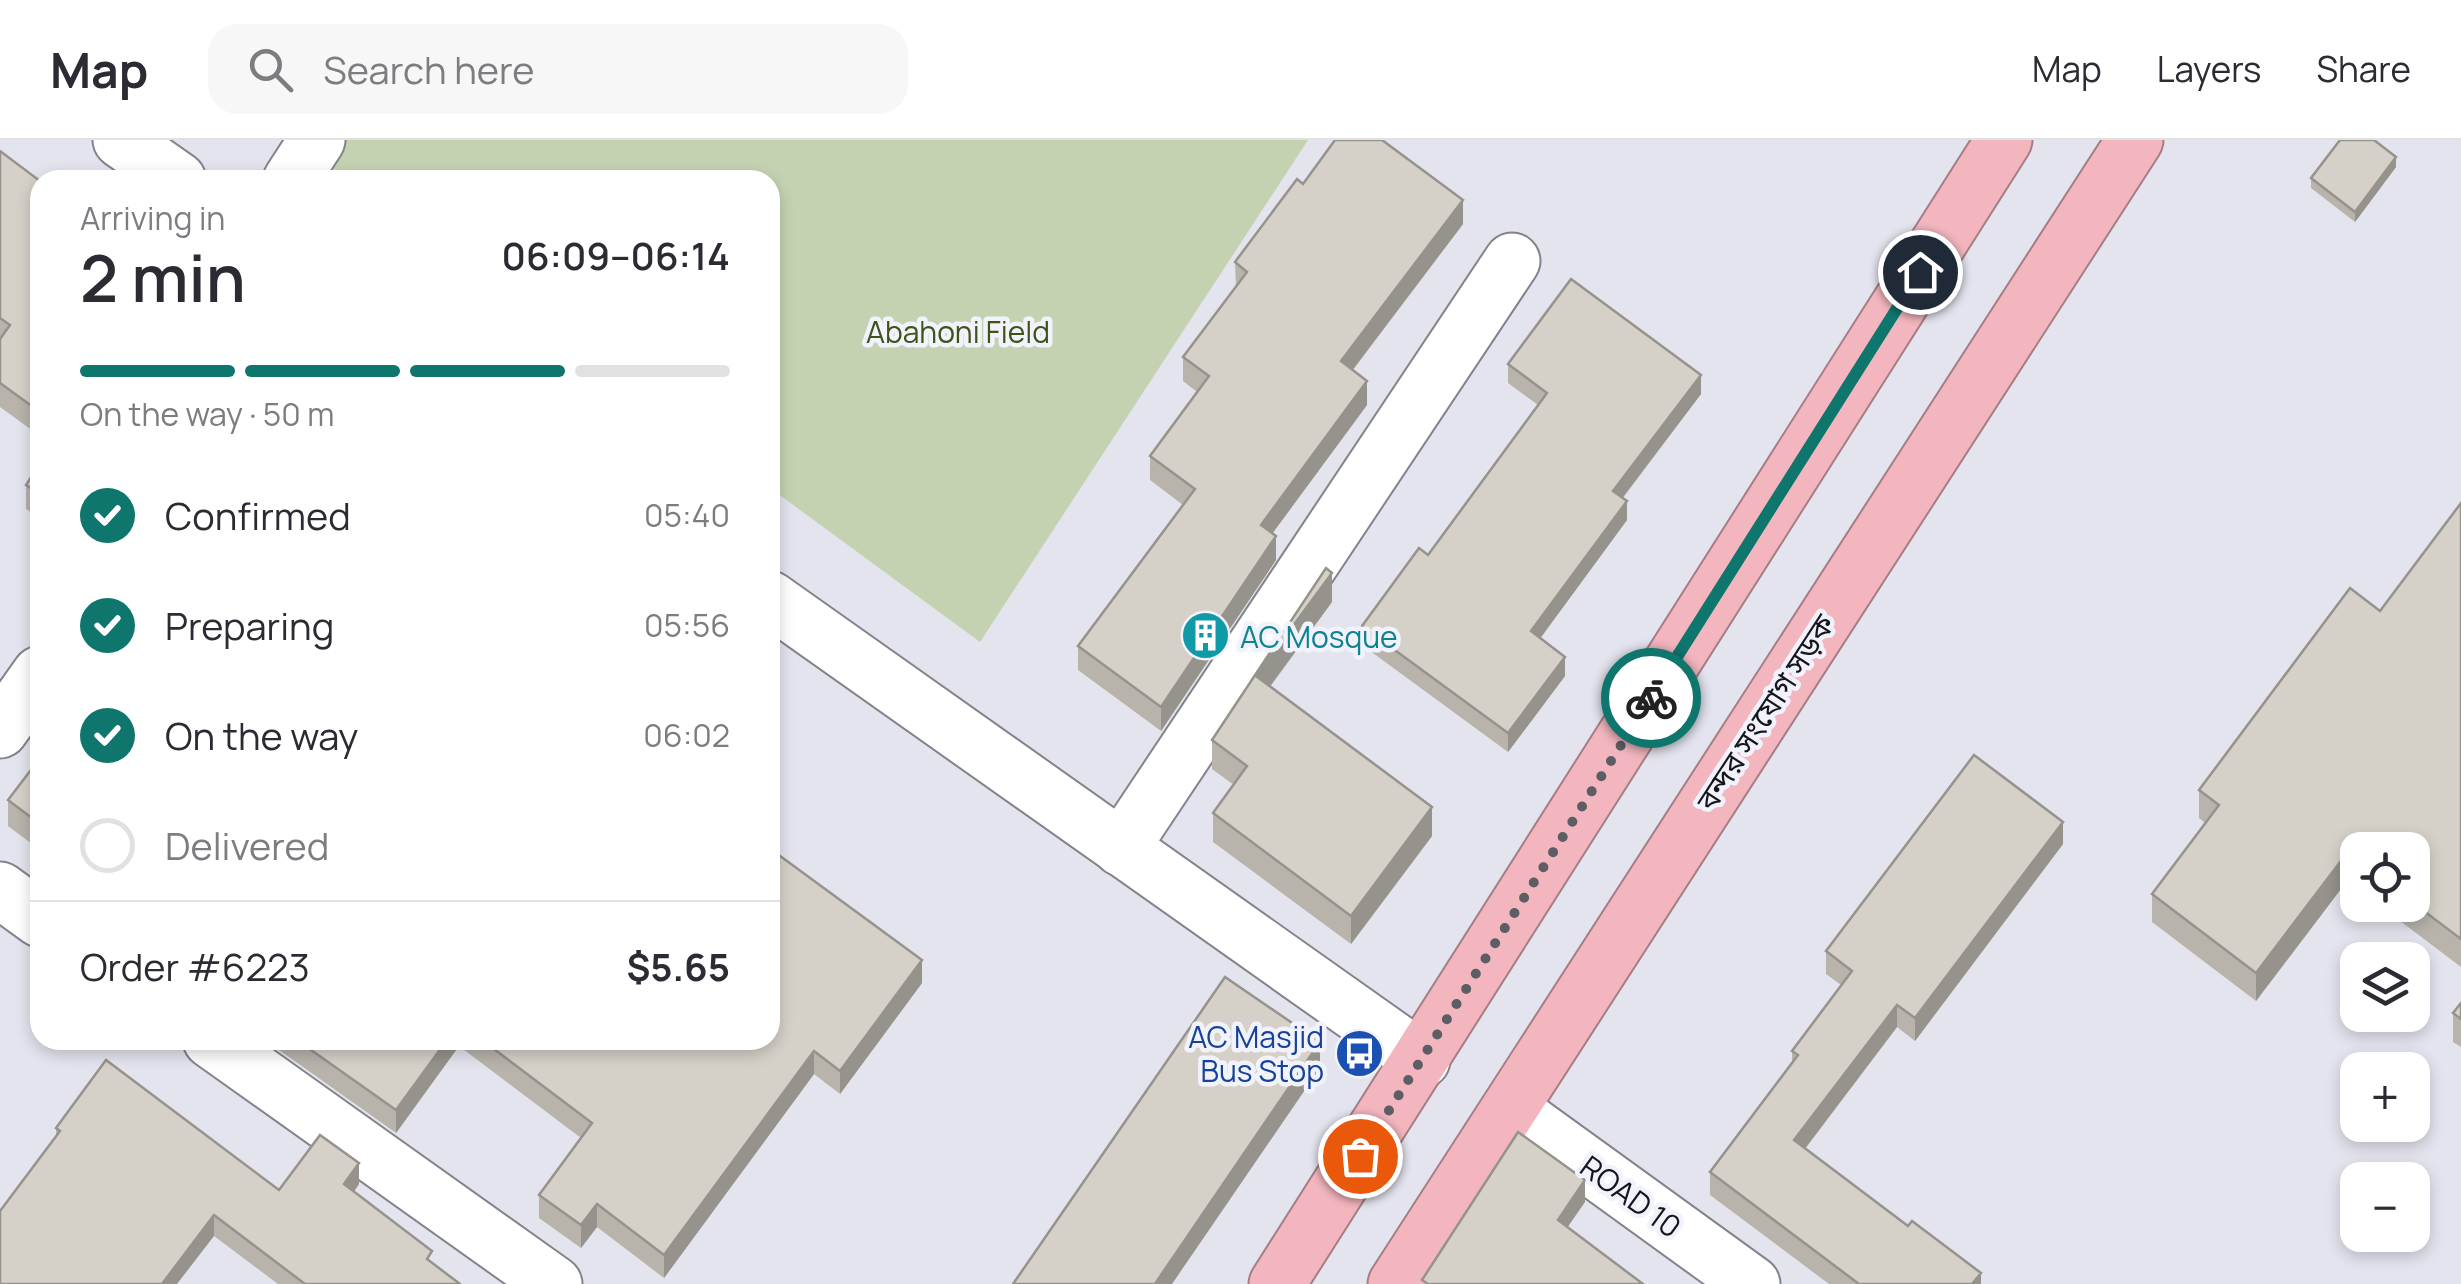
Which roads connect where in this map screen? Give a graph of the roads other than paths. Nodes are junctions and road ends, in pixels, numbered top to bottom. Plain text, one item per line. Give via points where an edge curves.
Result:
1 (122, 140) edge
2 (317, 140) edge
3 (2004, 140) edge
4 (2135, 140) edge
5 (164, 170) edge
6 (297, 170) edge
7 (1512, 261) dead end
8 (780, 606) edge
9 (30, 688) edge
10 (0, 730) edge
11 (1121, 848) junction
12 (0, 890) edge
13 (30, 911) edge
14 (224, 1050) edge
15 (1422, 1060) junction
16 (1510, 1109) junction
17 (554, 1284) edge
18 (1278, 1284) edge
19 (1396, 1284) edge
20 (1752, 1284) edge

1 - 5 street
2 - 6 street
3 - 15 highway
4 - 16 highway, বন্দর সংযোগ সড়ক
7 - 11 street
8 - 11 street
9 - 10 street
11 - 15 street
12 - 13 street
14 - 17 street
15 - 18 highway
16 - 19 highway, বন্দর সংযোগ সড়ক
16 - 20 street, ROAD 10

